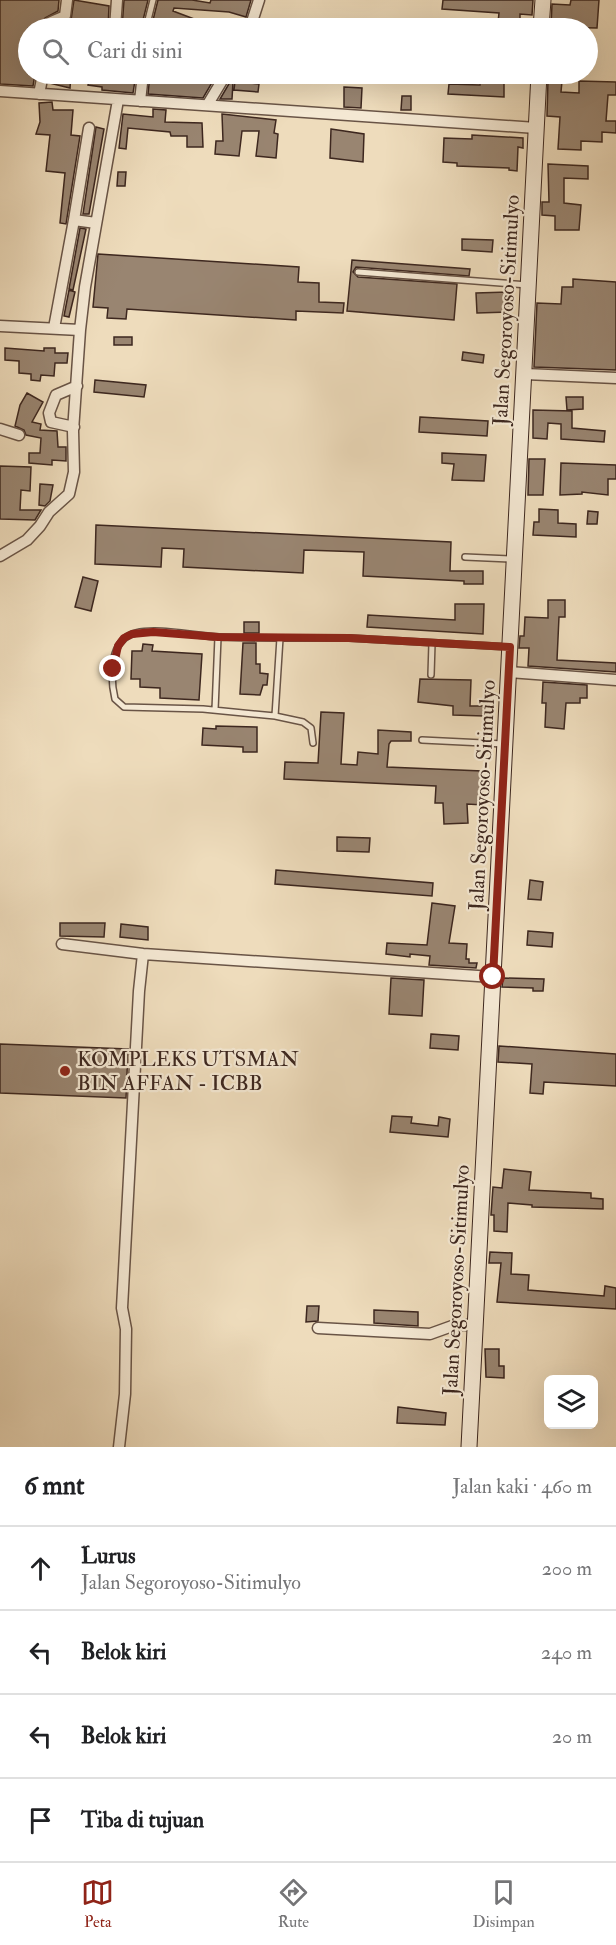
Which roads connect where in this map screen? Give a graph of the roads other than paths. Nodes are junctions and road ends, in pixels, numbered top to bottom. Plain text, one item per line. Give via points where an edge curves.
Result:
1 (67, 0) edge
2 (117, 0) edge
3 (153, 0) edge
4 (259, 0) edge
5 (543, 0) edge
6 (60, 18) edge
7 (116, 18) edge
8 (149, 18) edge
9 (253, 18) edge
10 (542, 18) edge
11 (41, 84) edge
12 (142, 84) edge
13 (220, 84) edge
14 (538, 84) edge
15 (0, 91) edge
16 (39, 94) junction
17 (118, 100) junction
18 (140, 101) junction
19 (208, 104) junction
20 (89, 128) dead end
21 (536, 128) junction
22 (74, 220) junction
23 (96, 223) junction
24 (358, 272) dead end
25 (529, 285) junction
26 (0, 326) edge
27 (54, 328) junction
28 (80, 330) junction
29 (525, 374) junction
30 (616, 378) edge
31 (77, 386) junction
32 (74, 427) junction
33 (0, 429) edge
34 (20, 435) dead end
35 (0, 556) edge
36 (465, 557) dead end
37 (515, 560) junction
38 (218, 637) junction
39 (280, 638) junction
40 (432, 643) junction
41 (510, 647) junction
42 (509, 672) junction
43 (431, 675) dead end
44 (616, 680) edge
45 (215, 710) junction
46 (275, 716) junction
47 (422, 740) dead end
48 (313, 742) dead end
49 (506, 744) junction
50 (62, 944) dead end
51 (143, 954) junction
52 (493, 977) junction
53 (475, 1325) junction
54 (318, 1328) dead end
55 (119, 1447) edge
56 (469, 1447) edge

1 - 6 street via 65,16
2 - 7 street
3 - 8 lane
4 - 9 street
5 - 10 main road
11 - 16 street
12 - 18 street
13 - 19 street
14 - 21 main road, Jalan Segoroyoso-Sitimulyo
15 - 16 street
16 - 17 street
17 - 18 street
17 - 23 street
18 - 19 street
19 - 21 street
20 - 22 street
21 - 25 main road, Jalan Segoroyoso-Sitimulyo
22 - 23 street
22 - 27 street
23 - 28 street
24 - 25 lane
25 - 29 main road, Jalan Segoroyoso-Sitimulyo
26 - 27 street
27 - 28 street
28 - 31 street
29 - 30 street
29 - 37 main road, Jalan Segoroyoso-Sitimulyo
31 - 32 street
31 - 32 street via 56,395 49,413 51,422
32 - 35 street via 69,494 27,540
33 - 34 street
36 - 37 lane
37 - 41 main road, Jalan Segoroyoso-Sitimulyo
38 - 39 lane
38 - 45 lane
38 - 45 lane via 132,634 118,646 113,669 115,699 124,707
39 - 40 lane
39 - 46 lane
40 - 41 lane
40 - 43 lane
41 - 42 main road, Jalan Segoroyoso-Sitimulyo
42 - 44 street
42 - 49 main road, Jalan Segoroyoso-Sitimulyo
45 - 46 lane
46 - 48 lane via 303,722 311,728
47 - 49 lane
49 - 52 main road, Jalan Segoroyoso-Sitimulyo
50 - 51 street
51 - 52 street
51 - 55 street via 122,1308 126,1329 125,1394
52 - 53 main road, Jalan Segoroyoso-Sitimulyo
53 - 54 street via 455,1325 430,1334
53 - 56 main road, Jalan Segoroyoso-Sitimulyo

